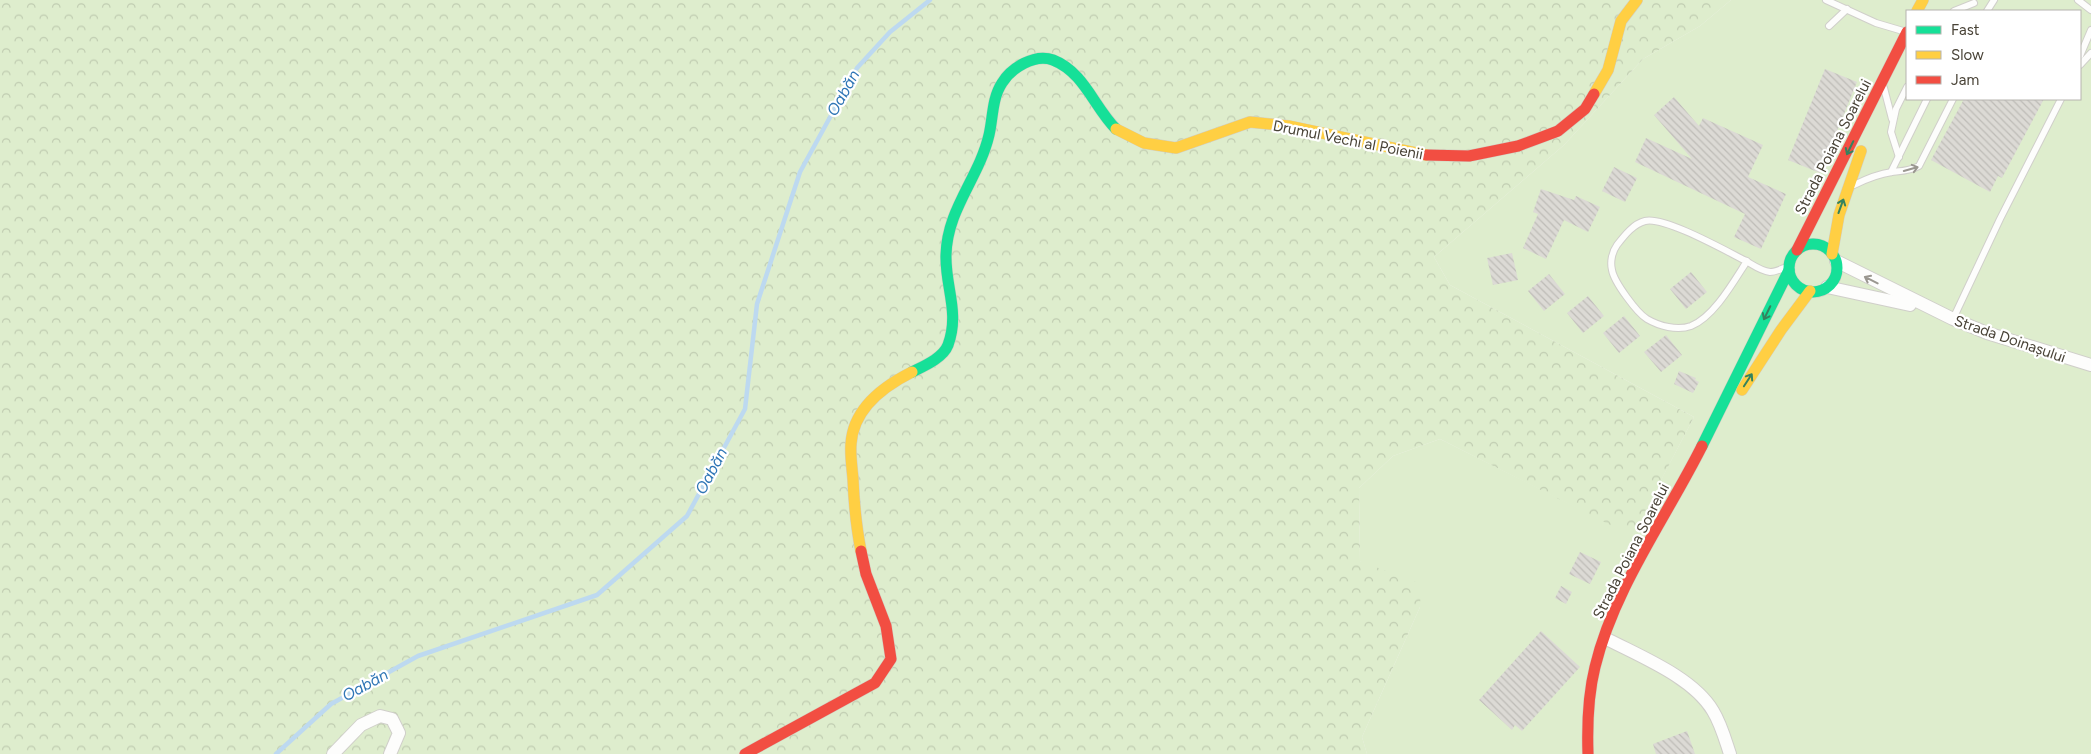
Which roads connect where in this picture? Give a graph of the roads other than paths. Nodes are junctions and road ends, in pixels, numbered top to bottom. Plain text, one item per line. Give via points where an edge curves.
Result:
1 (1637, 0) edge
2 (1826, 0) edge
3 (2078, 0) edge
4 (1974, 2) edge
5 (1847, 9) junction
6 (1956, 10) edge
7 (2091, 10) edge
8 (1829, 26) dead end
9 (2091, 30) edge
10 (1906, 32) edge
11 (1906, 34) edge
12 (2091, 53) edge
13 (2081, 54) edge
14 (1895, 58) junction
15 (2081, 64) edge
16 (1884, 88) junction
17 (1906, 89) edge
18 (1927, 100) edge
19 (1952, 100) edge
20 (2060, 100) edge
21 (1893, 120) junction
22 (1899, 157) junction
23 (1892, 172) junction
24 (1848, 188) junction
25 (1797, 250) junction
26 (1834, 258) junction
27 (1747, 261) junction
28 (1789, 268) junction
29 (1827, 287) junction
30 (1810, 291) junction
31 (1930, 310) junction
32 (1953, 319) junction
33 (2091, 366) edge
34 (1685, 480) junction
35 (1605, 638) junction
36 (332, 754) edge
37 (390, 754) edge
38 (745, 754) edge
39 (1588, 754) edge
40 (1730, 754) edge

1 - 38 street, Drumul Vechi al Poienii via 1621,21 1608,70 1585,109 1558,131 1518,146 1469,156 1429,156 1289,126 1250,122 1176,148 1144,143 1115,128 1078,77 1065,66 1051,59 1035,59 1015,68 1001,84 980,161 951,221 946,256 954,328 947,348 930,363 892,382 876,395 858,419 851,443 855,520 866,574 886,626 891,659 875,682
2 - 5 lane
3 - 7 lane
4 - 6 lane
5 - 8 lane
5 - 10 lane via 1876,23
9 - 13 lane
11 - 14 street, Strada Poiana Soarelui
12 - 15 lane
14 - 16 street, Strada Poiana Soarelui
14 -> 25 street, Strada Poiana Soarelui
16 - 21 lane
16 - 24 street, Strada Poiana Soarelui
17 - 21 lane
18 - 22 lane
23 -> 19 lane via 1910,171 1919,166
20 - 32 lane
21 - 22 lane via 1891,132
22 - 23 lane
23 - 24 lane via 1868,178
26 -> 24 street, Strada Poiana Soarelui via 1835,227
25 - 26 street via 1812,244 1819,245 1827,248
25 - 28 street
26 - 29 street via 1836,276
31 -> 26 street, Strada Doinașului
27 - 27 lane via 1713,311 1690,326 1666,327 1646,318 1632,303 1612,271 1612,252 1623,236 1645,221 1659,220
27 - 28 lane via 1768,272
28 - 30 street via 1798,286
28 -> 34 street, Strada Poiana Soarelui
29 - 30 street
29 - 31 street, Strada Doinașului
34 -> 30 street, Strada Poiana Soarelui via 1781,330
31 - 32 street, Strada Doinașului
32 - 33 street, Strada Doinașului via 1986,333
34 - 35 street, Strada Poiana Soarelui via 1631,579
35 - 39 street, Strada Poiana Soarelui via 1590,692
35 - 40 street via 1682,680 1701,695 1713,709
36 - 37 street via 361,725 380,716 392,719 399,733

